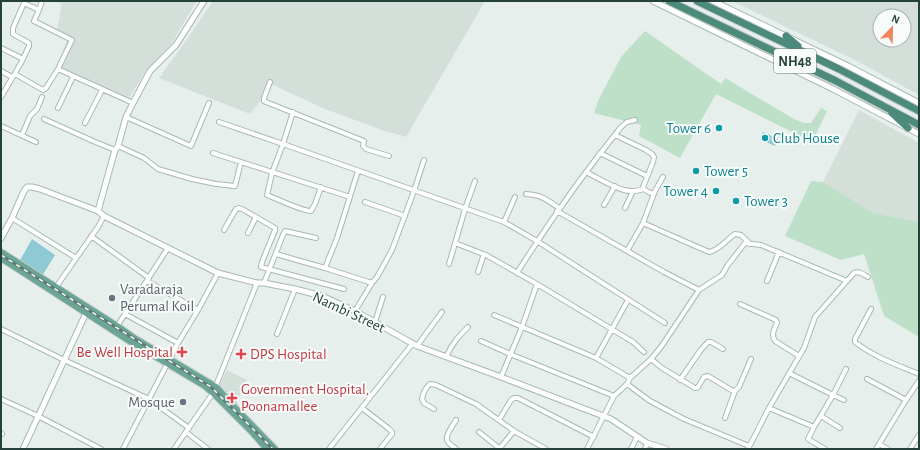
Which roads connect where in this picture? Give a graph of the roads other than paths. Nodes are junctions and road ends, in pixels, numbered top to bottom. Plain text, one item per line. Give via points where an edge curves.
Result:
1 (42, 1) edge
2 (204, 1) edge
3 (653, 1) edge
4 (669, 1) edge
5 (697, 1) edge
6 (713, 1) edge
7 (28, 3) edge
8 (39, 10) junction
9 (786, 36) junction
10 (1, 48) edge
11 (23, 59) junction
12 (822, 61) junction
13 (58, 69) junction
14 (1, 71) edge
15 (14, 76) junction
16 (73, 77) junction
17 (270, 82) dead end
18 (102, 90) junction
19 (1, 97) edge
20 (42, 97) dead end
21 (877, 102) junction
22 (132, 103) junction
23 (209, 103) dead end
24 (919, 103) edge
25 (58, 108) dead end
26 (293, 112) junction
27 (919, 112) edge
28 (126, 118) junction
29 (44, 119) dead end
30 (635, 120) dead end
31 (219, 122) dead end
32 (85, 123) dead end
33 (919, 125) edge
34 (1, 126) edge
35 (908, 128) junction
36 (615, 134) junction
37 (919, 134) edge
38 (22, 135) junction
39 (36, 142) dead end
40 (283, 144) junction
41 (117, 148) junction
42 (213, 153) dead end
43 (600, 153) junction
44 (389, 156) dead end
45 (424, 160) dead end
46 (241, 162) junction
47 (358, 171) junction
48 (586, 172) junction
49 (272, 173) junction
50 (647, 176) junction
51 (662, 177) dead end
52 (476, 181) dead end
53 (615, 186) junction
54 (321, 187) junction
55 (644, 190) junction
56 (414, 191) junction
57 (633, 191) junction
58 (526, 194) dead end
59 (654, 194) junction
60 (350, 197) junction
61 (515, 197) dead end
62 (365, 202) dead end
63 (604, 205) dead end
64 (625, 208) dead end
65 (465, 209) junction
66 (558, 210) junction
67 (98, 211) junction
68 (104, 216) junction
69 (405, 216) junction
70 (256, 217) junction
71 (12, 218) junction
72 (504, 222) junction
73 (643, 223) junction
74 (224, 230) dead end
75 (248, 233) dead end
76 (91, 236) junction
77 (1, 238) edge
78 (316, 238) dead end
79 (537, 241) junction
80 (455, 243) junction
81 (750, 244) junction
82 (168, 248) junction
83 (627, 251) junction
84 (1, 252) edge
85 (779, 252) junction
86 (276, 254) junction
87 (484, 254) junction
88 (1, 258) edge
89 (76, 258) junction
90 (449, 264) dead end
91 (325, 268) junction
92 (269, 269) junction
93 (478, 272) dead end
94 (218, 273) junction
95 (518, 273) junction
96 (868, 277) dead end
97 (148, 279) junction
98 (846, 281) junction
99 (767, 282) dead end
100 (257, 283) junction
101 (264, 283) junction
102 (372, 283) junction
103 (537, 284) junction
104 (56, 287) junction
105 (295, 289) junction
106 (344, 289) dead end
107 (699, 290) junction
108 (383, 297) dead end
109 (628, 300) junction
110 (740, 304) dead end
111 (871, 309) dead end
112 (198, 310) junction
113 (87, 311) junction
114 (355, 311) junction
115 (442, 312) dead end
116 (126, 314) junction
117 (494, 315) dead end
118 (375, 322) junction
119 (665, 323) dead end
120 (117, 326) junction
121 (468, 327) dead end
122 (522, 327) junction
123 (611, 328) junction
124 (1, 329) edge
125 (277, 334) dead end
126 (481, 341) dead end
127 (178, 343) junction
128 (415, 345) junction
129 (723, 349) dead end
130 (644, 352) dead end
131 (510, 354) junction
132 (799, 356) junction
133 (446, 357) junction
134 (596, 358) junction
135 (651, 359) junction
136 (751, 359) dead end
137 (64, 360) junction
138 (168, 362) junction
139 (846, 369) dead end
140 (789, 373) junction
141 (919, 374) edge
142 (501, 377) junction
143 (630, 378) junction
144 (866, 379) dead end
145 (680, 380) junction
146 (919, 380) edge
147 (627, 384) junction
148 (215, 390) junction
149 (735, 391) junction
150 (833, 395) junction
151 (614, 396) junction
152 (1, 399) edge
153 (149, 399) junction
154 (844, 400) dead end
155 (906, 400) junction
156 (362, 408) junction
157 (769, 408) junction
158 (434, 409) dead end
159 (38, 416) junction
160 (821, 416) junction
161 (604, 417) junction
162 (725, 418) dead end
163 (456, 420) dead end
164 (499, 420) junction
165 (814, 427) junction
166 (189, 428) junction
167 (840, 428) dead end
168 (514, 431) junction
169 (186, 432) junction
170 (479, 432) dead end
171 (919, 435) edge
172 (594, 437) junction
173 (637, 437) junction
174 (647, 443) junction
175 (879, 444) junction
176 (748, 447) edge
177 (23, 449) edge
178 (101, 449) edge
179 (123, 449) edge
180 (175, 449) edge
181 (208, 449) edge
182 (266, 449) edge
183 (275, 449) edge
184 (329, 449) edge
185 (380, 449) edge
186 (456, 449) edge
187 (499, 449) edge
188 (546, 449) edge
189 (587, 449) edge
190 (631, 449) edge
191 (645, 449) edge
192 (666, 449) edge
193 (825, 449) edge
194 (876, 449) edge
195 (888, 449) edge
196 (910, 449) edge

1 - 8 street
2 - 22 street via 176,45 150,71
3 - 35 street via 833,88
4 - 21 highway, NH48
5 - 12 highway, NH48
6 - 9 street
7 - 8 street
7 - 11 street via 24,3 13,28 14,34 29,43
8 - 13 street via 34,21 72,40
9 - 12 highway
9 - 24 street
10 - 11 street
11 - 15 street
12 - 27 highway, NH48
13 - 15 street via 43,90
13 - 16 street
14 - 15 street
15 - 19 street
16 - 18 street
16 - 25 street
17 - 26 street via 264,101
18 - 22 street
18 - 32 street
20 - 38 street
21 - 33 highway, NH48
21 - 35 highway
22 - 28 street
23 - 28 street via 191,146
26 - 40 street
26 - 44 street via 364,141 366,149
28 - 41 street
29 - 41 street via 93,141
30 - 36 street via 627,122
31 - 40 street
34 - 38 street
35 - 37 street
36 - 43 street
36 - 50 street via 652,154 653,162
38 - 39 street
40 - 47 street
40 - 49 street
41 - 46 street via 144,158 158,170 216,184 235,186
41 - 67 street
42 - 46 street
43 - 48 street
43 - 50 street
45 - 56 street
46 - 49 street
47 - 56 street
47 - 60 street
48 - 53 street
48 - 66 street
49 - 54 street
49 - 54 street via 267,195 308,211 312,211
50 - 55 street
51 - 59 street
52 - 65 street
53 - 57 street
53 - 63 street
54 - 60 street
55 - 57 street
55 - 59 street
56 - 65 street
56 - 69 street
57 - 64 street
58 - 66 street via 542,197
59 - 73 street
60 - 91 street via 338,238
61 - 72 street
62 - 69 street
65 - 72 street
65 - 80 street
66 - 79 street
66 - 83 street
67 - 68 street, Nambi Street
67 - 71 street, Nambi Street via 40,189 27,187
68 - 76 street
68 - 82 street, Nambi Street
69 - 102 street via 392,250
70 - 74 street via 237,208
70 - 75 street
70 - 92 street via 275,230 260,266
71 - 77 street
71 - 89 street
72 - 79 street
73 - 81 street via 709,252 735,234
73 - 83 street
76 - 89 street
76 - 97 street
78 - 86 street via 285,231
79 - 95 street
79 - 109 street
80 - 87 street
80 - 90 street
81 - 85 street
81 - 107 street via 745,243 722,275
82 - 94 street, Nambi Street
82 - 97 street
83 - 107 street
84 - 104 main road
85 - 98 street
85 - 99 street
86 - 91 street
86 - 92 street
87 - 93 street
87 - 95 street
88 - 113 main road
89 - 104 street
91 - 102 street
92 - 101 street
92 - 106 street
94 - 100 street, Nambi Street
94 - 112 street
95 - 103 street
96 - 98 street via 858,271
97 - 112 street
97 - 116 street
98 - 132 street via 815,317
100 - 101 street, Nambi Street
100 - 148 street
101 - 105 street, Nambi Street
102 - 114 street
103 - 122 street
103 - 123 street
104 - 113 main road
105 - 114 street, Nambi Street via 322,296
105 - 125 street
107 - 135 street
108 - 118 street
109 - 119 street
109 - 123 street
110 - 132 street via 773,318 777,322 773,333 775,341
111 - 141 street via 854,342 893,364
112 - 127 street
113 - 120 main road
113 - 137 street
113 - 138 main road
114 - 118 street, Nambi Street
115 - 128 street
116 - 120 street
116 - 127 street
117 - 122 street
118 - 128 street, Nambi Street
120 - 138 main road
121 - 133 street via 456,339
122 - 131 street
122 - 134 street
123 - 130 street
123 - 134 street
124 - 137 street
126 - 131 street
127 - 138 street
128 - 133 street, Nambi Street
128 - 156 street
129 - 145 street via 708,342
131 - 142 street
131 - 151 street
132 - 140 street
133 - 142 street, Nambi Street
134 - 143 street
135 - 143 street
135 - 145 street
136 - 149 street
137 - 153 street
137 - 159 street
138 - 148 main road
138 - 153 street
139 - 150 street
140 - 150 street
140 - 157 street
142 - 161 street, Nambi Street
143 - 147 street
144 - 155 street
145 - 149 street via 697,388 704,377 708,376
146 - 155 street
147 - 151 street
147 - 176 street via 650,401 684,419
148 - 166 street
148 - 182 main road
148 - 183 main road
149 - 162 street
150 - 154 street
150 - 160 street
151 - 161 street
152 - 159 street
153 - 166 street
153 - 179 street
155 - 175 street
156 - 184 street
156 - 185 street via 392,432
157 - 165 street
157 - 176 street
158 - 164 street via 422,399 430,384 476,404
159 - 177 street
159 - 178 street
160 - 165 street
160 - 167 street
161 - 172 street
161 - 173 street, Nambi Street
163 - 186 street via 446,437
164 - 168 street
164 - 172 street via 511,400 518,398
165 - 193 street via 808,439
166 - 169 street
168 - 187 street
168 - 188 street
169 - 180 street
169 - 181 street
170 - 187 street
171 - 196 street
172 - 189 street
173 - 174 street, Nambi Street
173 - 190 street
174 - 191 street
174 - 192 street, Nambi Street
175 - 194 street
175 - 195 street

